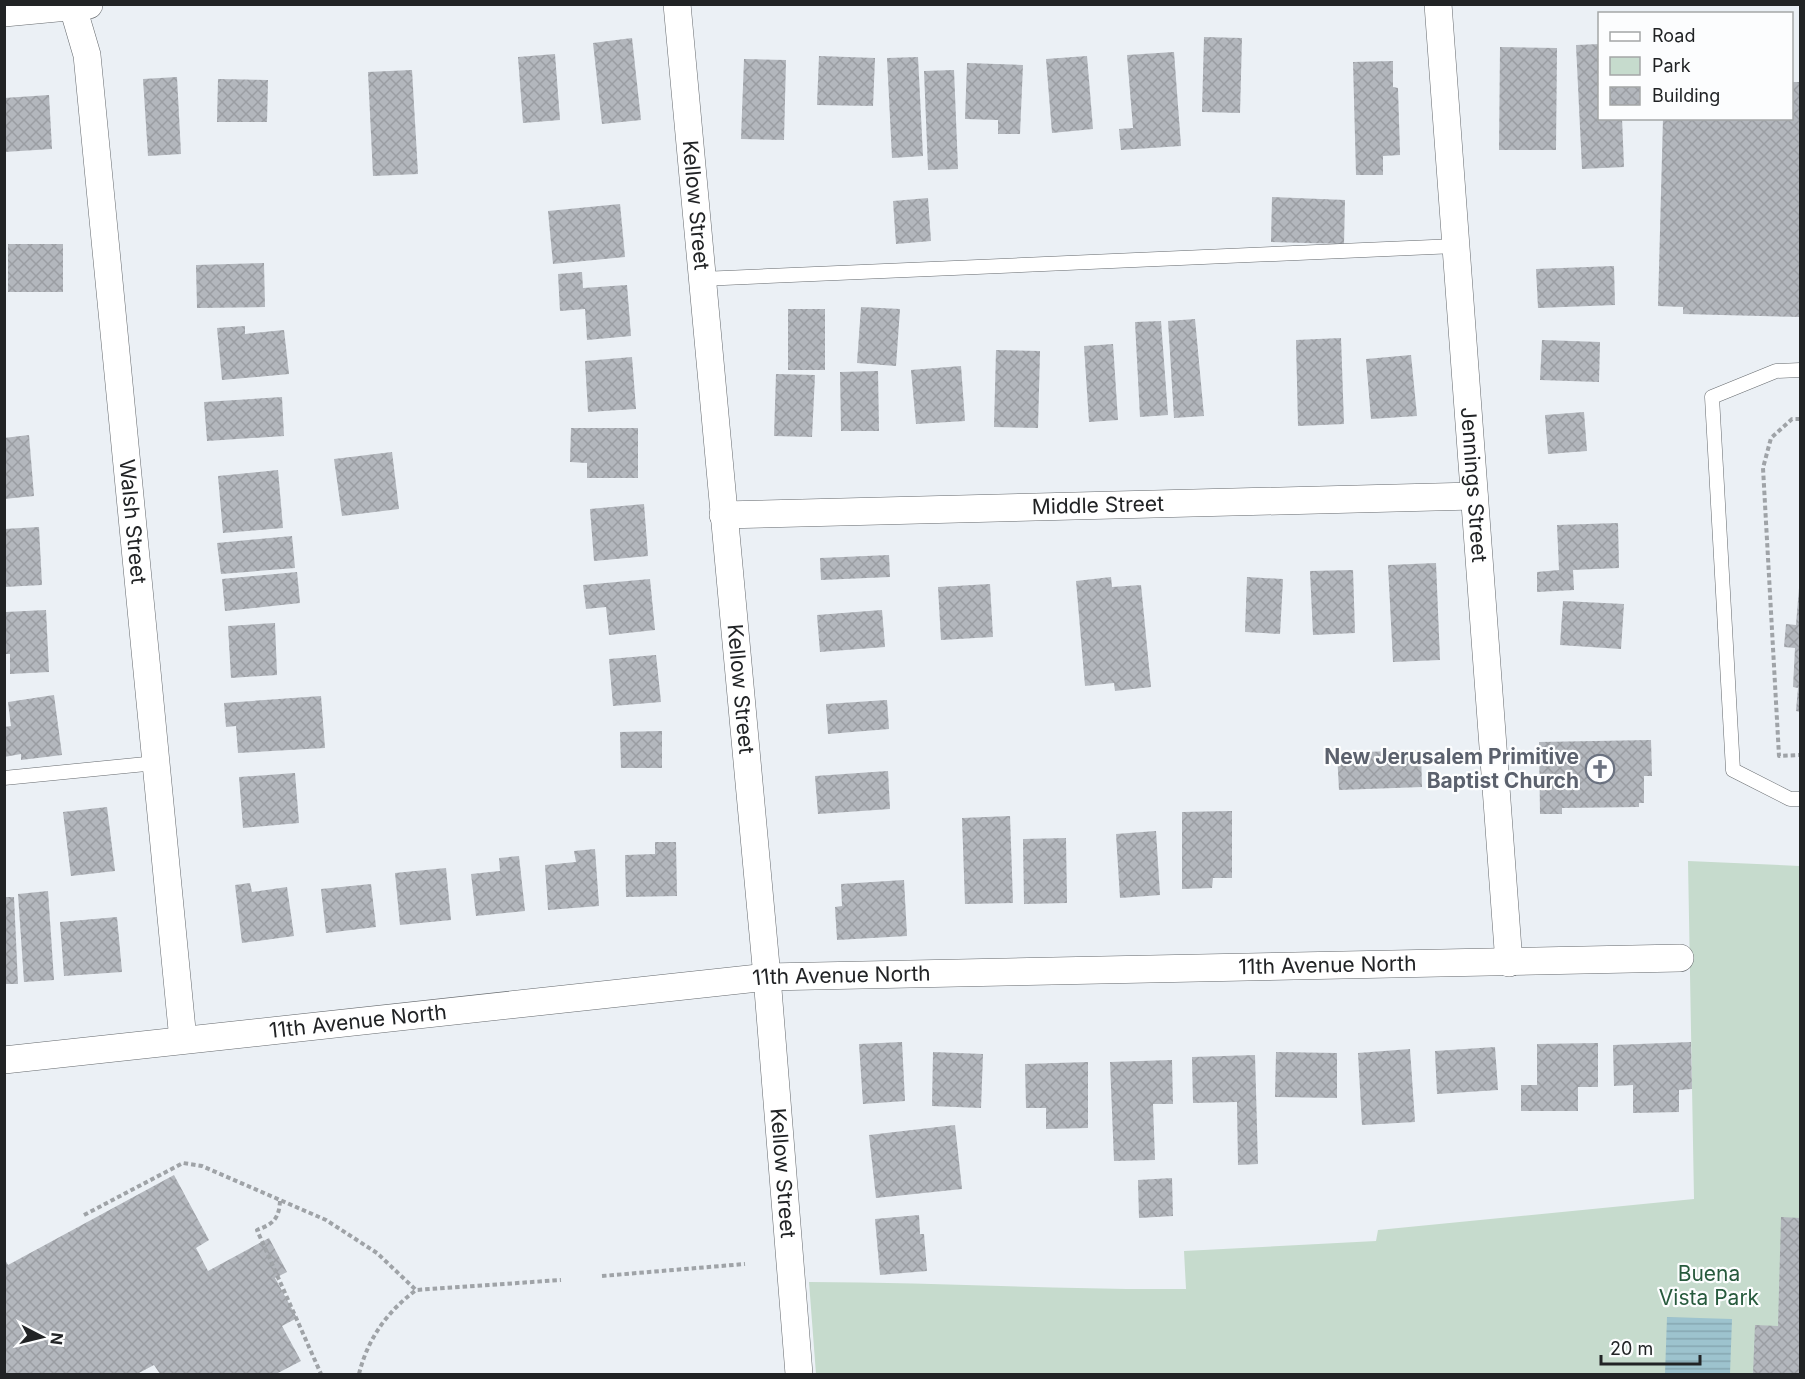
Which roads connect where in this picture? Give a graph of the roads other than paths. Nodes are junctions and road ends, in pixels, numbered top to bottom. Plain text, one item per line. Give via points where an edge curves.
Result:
1 (677, 4) edge
2 (1438, 4) edge
3 (78, 5) edge
4 (4, 13) edge
5 (1456, 246) junction
6 (701, 279) junction
7 (1800, 370) edge
8 (1474, 496) junction
9 (723, 515) junction
10 (156, 763) junction
11 (4, 778) edge
12 (1800, 799) edge
13 (1680, 958) dead end
14 (1509, 963) junction
15 (767, 977) junction
16 (183, 1040) junction
17 (4, 1060) edge
18 (799, 1374) edge

1 - 6 street, Kellow Street
2 - 5 street, Jennings Street
3 - 4 street
3 - 10 street, Walsh Street via 87,55
5 - 6 lane
5 - 8 street, Jennings Street
6 - 9 street, Kellow Street
7 - 12 lane via 1776,371 1712,397 1733,770 1790,799
8 - 9 street, Middle Street
8 - 14 street, Jennings Street
9 - 15 street, Kellow Street
10 - 11 lane
10 - 16 street, Walsh Street
13 - 14 street, 11th Avenue North
14 - 15 street, 11th Avenue North
15 - 16 street, 11th Avenue North
15 - 18 street, Kellow Street
16 - 17 street, 11th Avenue North

